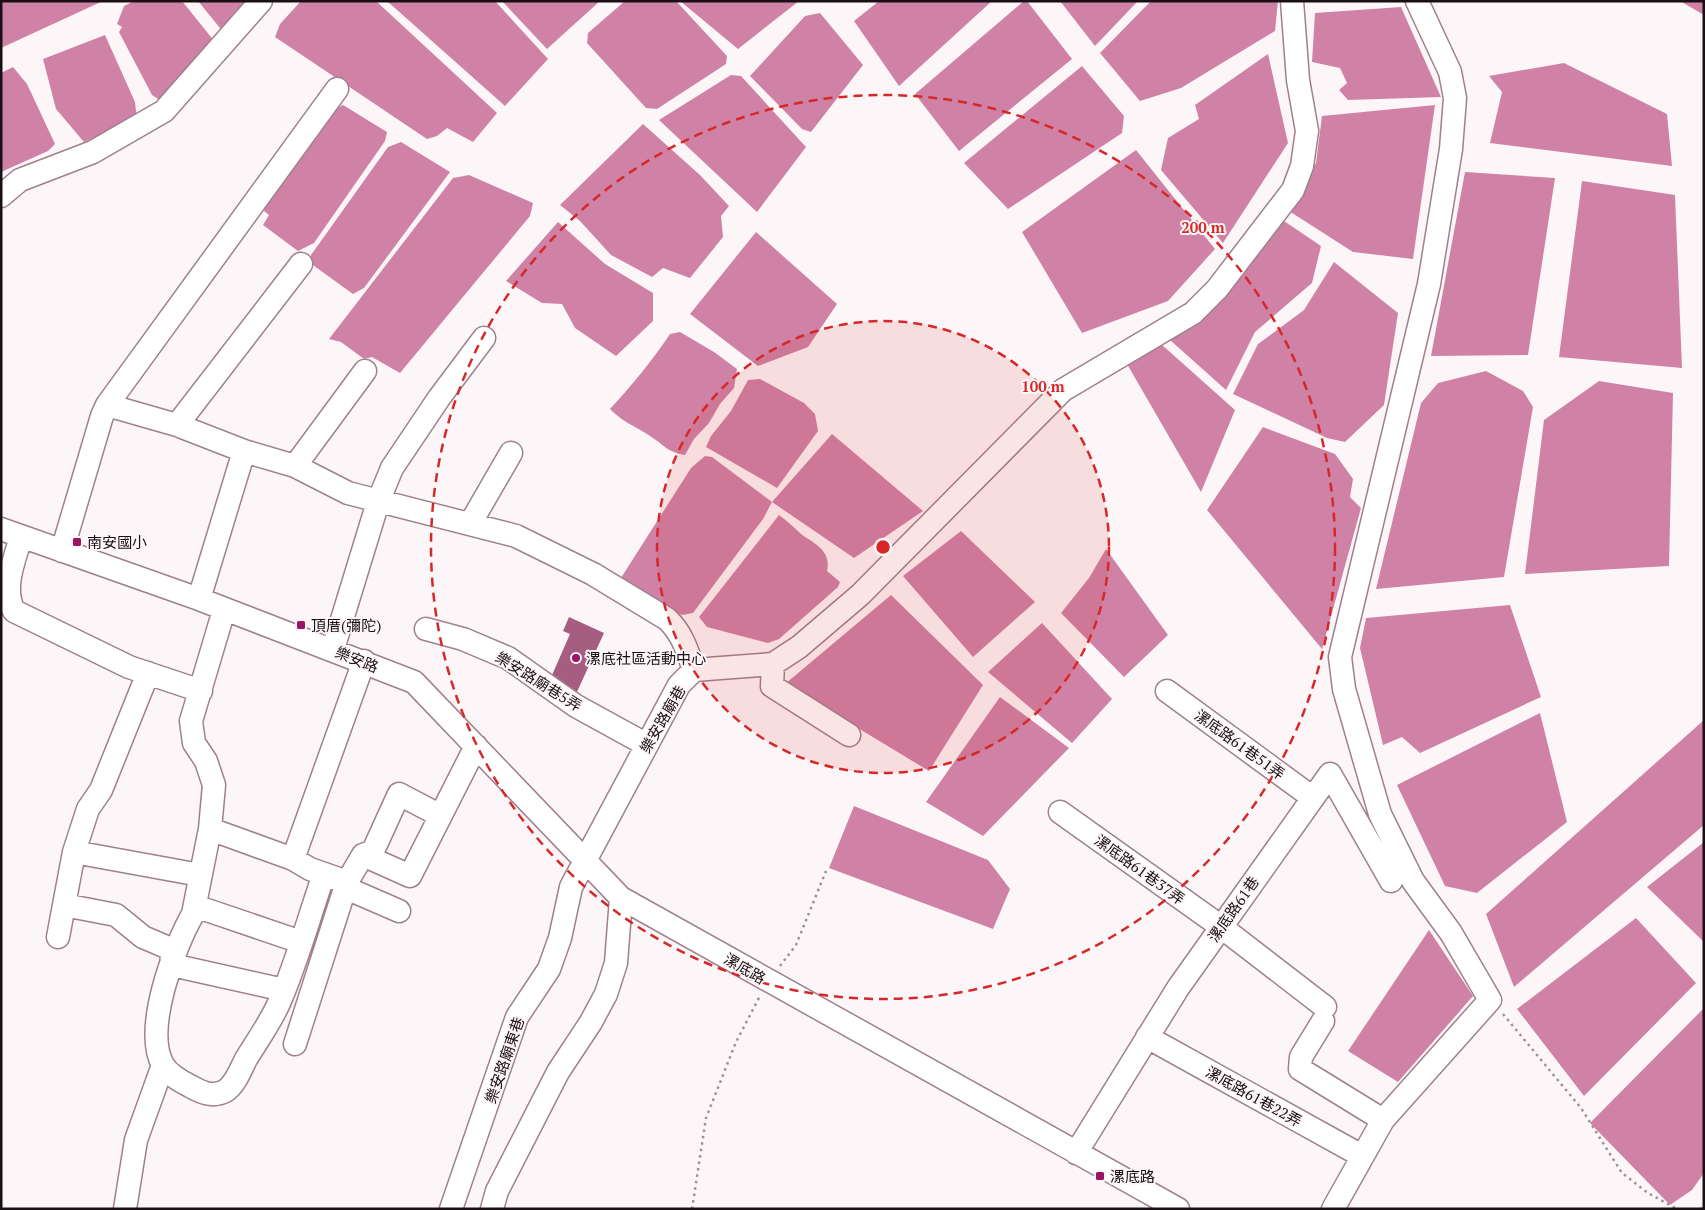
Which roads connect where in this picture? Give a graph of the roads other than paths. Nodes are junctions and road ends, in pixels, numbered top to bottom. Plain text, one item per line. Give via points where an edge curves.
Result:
1 (261, 1) edge
2 (1292, 1) edge
3 (1417, 1) edge
4 (337, 88) dead end
5 (1, 196) edge
6 (301, 264) dead end
7 (484, 338) dead end
8 (365, 371) dead end
9 (107, 405) junction
10 (177, 425) junction
11 (244, 451) junction
12 (511, 453) dead end
13 (296, 466) junction
14 (378, 502) junction
15 (470, 524) junction
16 (11, 533) edge
17 (62, 551) junction
18 (199, 599) junction
19 (224, 610) junction
20 (426, 629) dead end
21 (333, 649) junction
22 (364, 661) junction
23 (773, 664) junction
24 (694, 670) junction
25 (148, 673) junction
26 (201, 691) junction
27 (1167, 691) dead end
28 (849, 736) dead end
29 (647, 745) junction
30 (476, 746) junction
31 (1313, 798) junction
32 (1060, 812) dead end
33 (439, 815) junction
34 (210, 829) junction
35 (74, 852) junction
36 (363, 855) junction
37 (293, 859) junction
38 (584, 861) junction
39 (324, 874) junction
40 (200, 875) junction
41 (1391, 881) dead end
42 (347, 882) junction
43 (621, 898) junction
44 (64, 905) junction
45 (195, 906) junction
46 (399, 911) dead end
47 (1220, 926) junction
48 (58, 937) dead end
49 (301, 942) junction
50 (172, 965) junction
51 (284, 990) junction
52 (1147, 1037) junction
53 (295, 1044) dead end
54 (163, 1065) junction
55 (1383, 1120) junction
56 (1076, 1153) junction
57 (1362, 1156) junction
58 (125, 1209) edge
59 (451, 1209) edge
60 (492, 1209) edge
61 (1178, 1209) edge
62 (1334, 1209) edge

1 - 5 street via 164,111 93,152 20,180
2 - 23 street via 1298,80 1307,131 1302,166 1293,190 1217,289 1193,313 1063,390 860,595 799,647
3 - 55 street via 1450,72 1455,98 1451,149 1429,284 1340,657 1344,688 1380,814 1413,881 1451,933 1490,1000
4 - 9 street
6 - 10 street
7 - 14 street via 392,468
8 - 13 street
9 - 10 street
9 - 17 street
10 - 11 street
11 - 13 street
11 - 18 street
12 - 15 street
13 - 14 street via 336,489
14 - 15 street
14 - 21 street
15 - 24 street via 516,536 593,574 666,619 676,628 685,644
16 - 17 street, 樂安路
16 - 25 street via 8,584 9,601 14,611 129,667
17 - 18 street, 樂安路
18 - 19 street, 樂安路
19 - 21 street, 樂安路
19 - 26 street
20 - 29 street, 樂安路廟巷5弄 via 463,639 508,658 576,706
21 - 22 street, 樂安路
22 - 30 street, 樂安路 via 414,682
22 - 37 street
23 - 24 street, 樂安路廟巷
23 - 28 street via 772,686
24 - 29 street, 樂安路廟巷 via 680,685
25 - 26 street
25 - 35 street via 101,790 88,809
26 - 34 street via 191,721 191,735 212,774
27 - 31 street, 漯底路61巷51弄
29 - 38 street, 樂安路廟巷
30 - 33 street
30 - 38 street, 樂安路
31 - 41 street, 漯底路61巷 via 1330,774
31 - 47 street, 漯底路61巷
32 - 47 street, 漯底路61巷37弄
33 - 36 street via 399,794 373,851
33 - 36 street via 410,876
34 - 37 street
34 - 40 street
35 - 40 street
35 - 44 street
36 - 42 street
37 - 39 street
38 - 43 street, 漯底路
38 - 59 street, 樂安路廟東巷 via 571,887 560,938 549,969 517,1017
39 - 42 street
39 - 49 street
40 - 45 street
42 - 46 street via 353,891
42 - 53 street
43 - 56 street, 漯底路
43 - 60 street via 616,963 606,994 558,1072 497,1191
44 - 48 street
44 - 50 street via 116,915 144,937 171,949
45 - 49 street
45 - 50 street
47 - 52 street, 漯底路61巷
47 - 55 street, 漯底路61巷37弄 via 1324,1014 1301,1057 1300,1068
49 - 51 street
50 - 51 street
50 - 54 street via 156,1020 155,1040
51 - 54 street via 236,1078 226,1090 213,1095 204,1094 174,1077
52 - 56 street, 漯底路61巷
52 - 57 street, 漯底路61巷22弄
54 - 58 street via 136,1140
55 - 57 street
56 - 61 street, 漯底路
57 - 62 street

